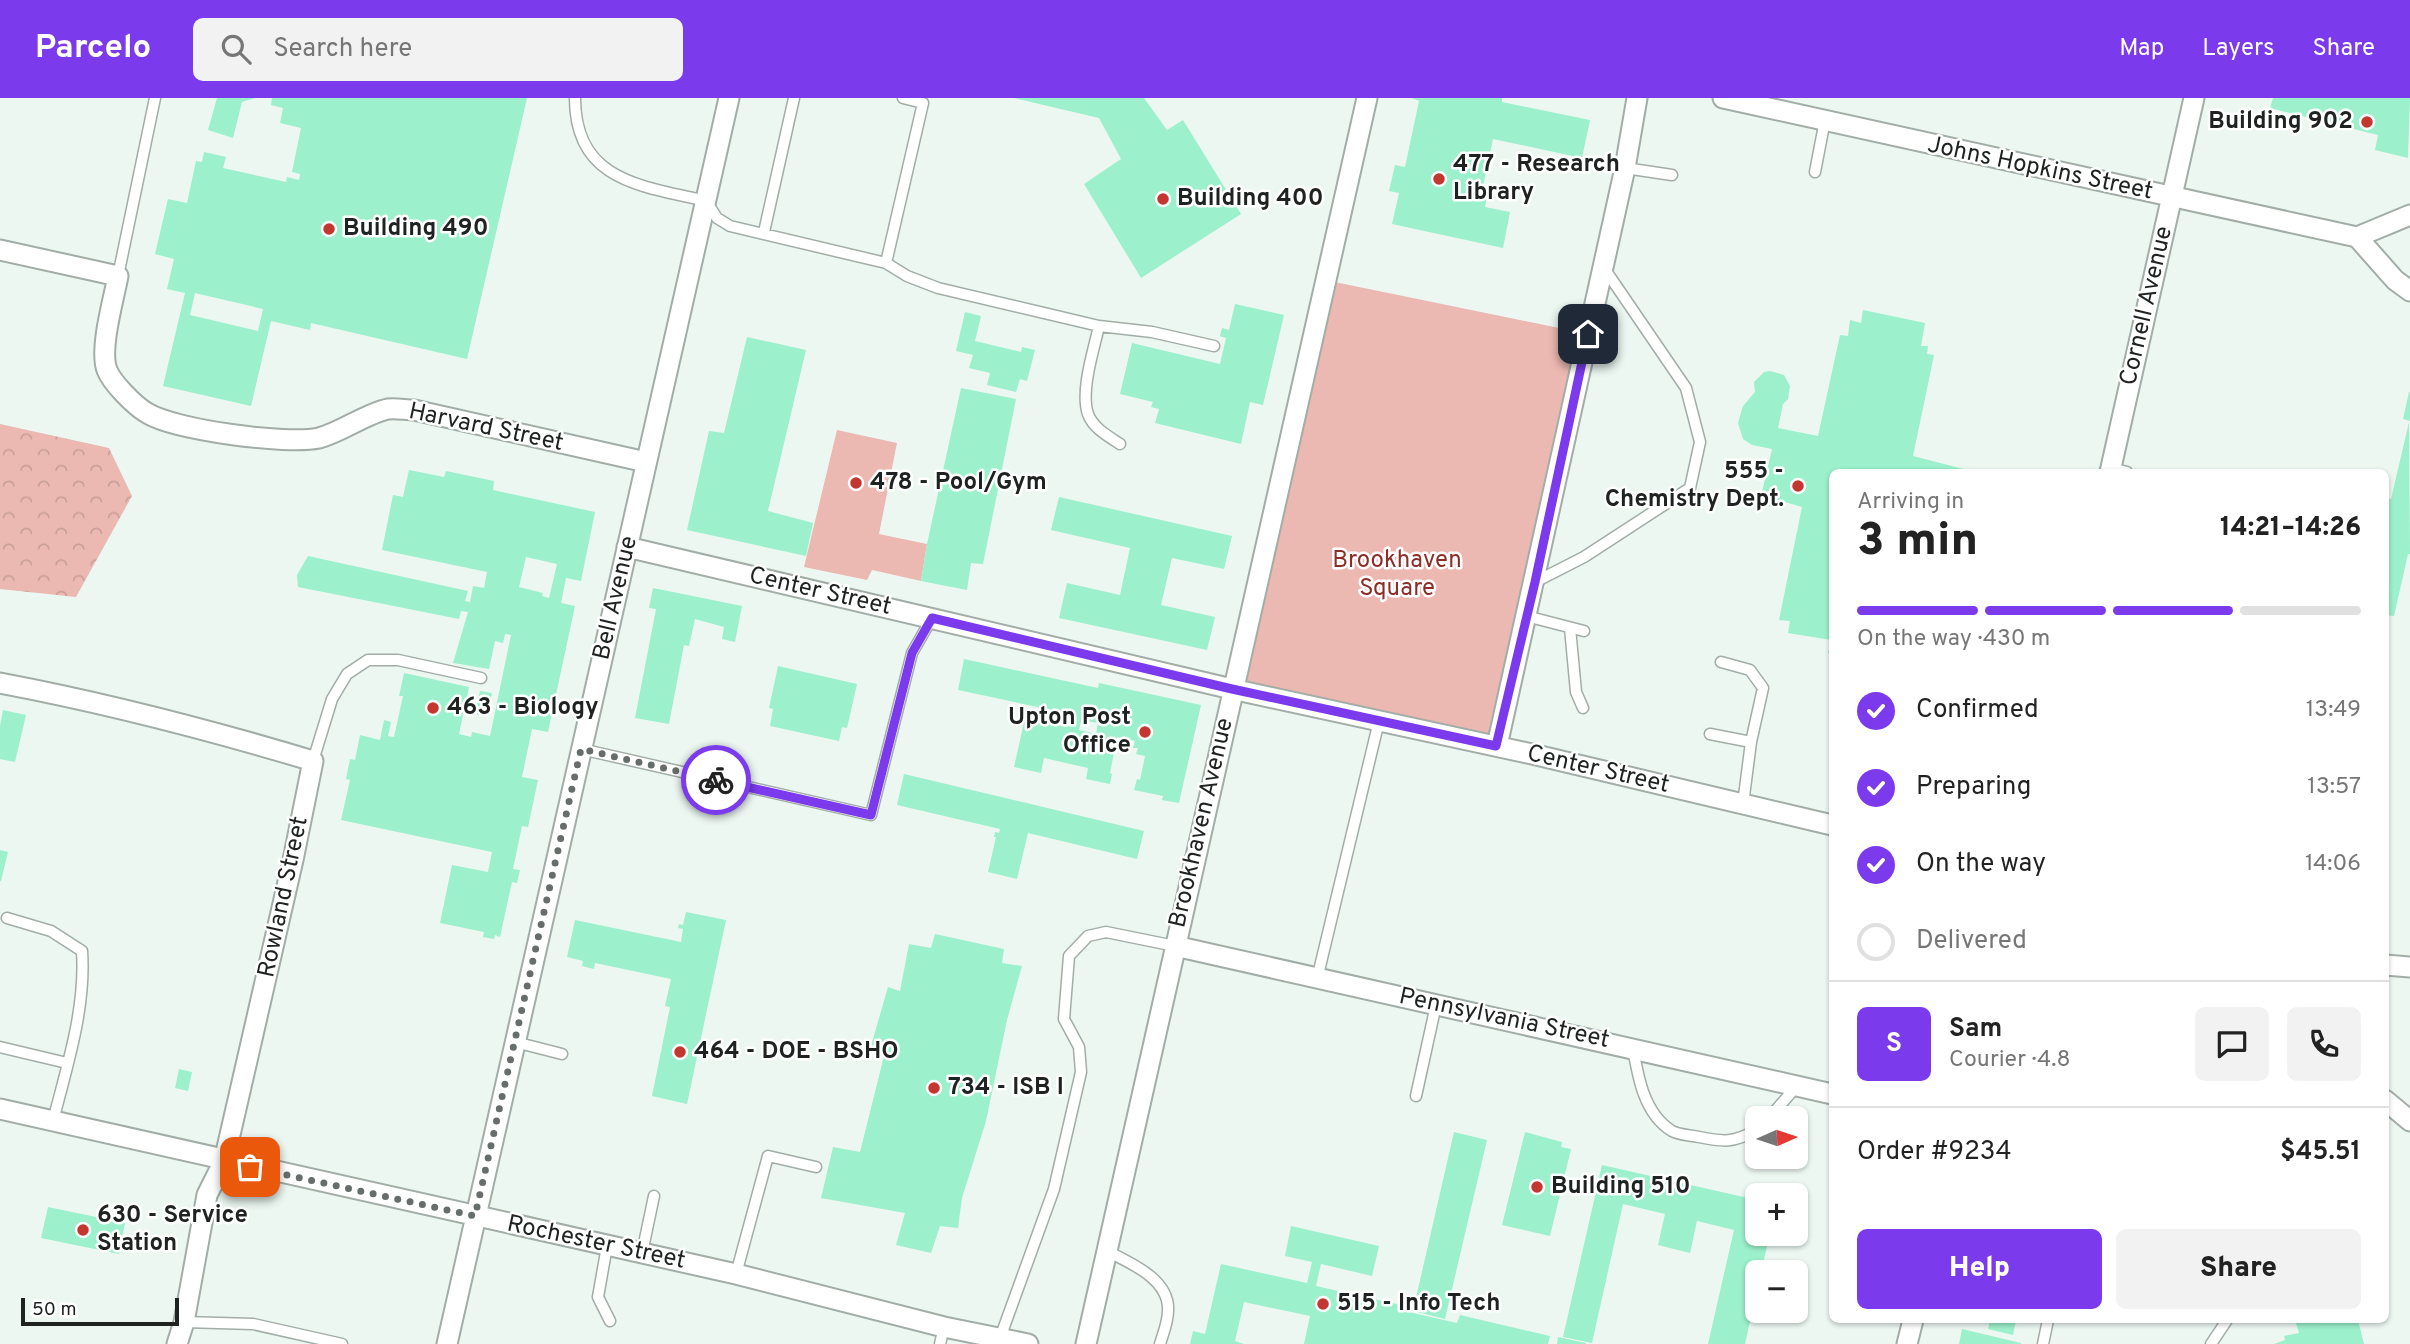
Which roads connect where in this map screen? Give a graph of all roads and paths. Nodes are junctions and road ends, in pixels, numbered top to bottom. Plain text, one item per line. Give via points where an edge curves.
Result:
1 (155, 98) edge
2 (575, 98) edge
3 (729, 98) edge
4 (794, 98) edge
5 (903, 98) edge
6 (1367, 98) edge
7 (1637, 98) edge
8 (1723, 98) edge
9 (2194, 98) edge
10 (923, 100) edge
11 (1825, 120) junction
12 (1625, 168) junction
13 (1815, 172) dead end
14 (1672, 175) dead end
15 (2172, 198) junction
16 (706, 201) junction
17 (2410, 215) edge
18 (764, 232) junction
19 (2357, 237) junction
20 (0, 250) edge
21 (886, 263) junction
22 (1603, 266) junction
23 (118, 276) junction
24 (2410, 291) edge
25 (1099, 326) junction
26 (1214, 346) dead end
27 (1120, 444) dead end
28 (646, 462) junction
29 (2116, 469) edge
30 (627, 547) junction
31 (1535, 582) junction
32 (1526, 616) junction
33 (932, 618) junction
34 (1570, 628) junction
35 (1584, 631) dead end
36 (1721, 662) dead end
37 (481, 678) dead end
38 (0, 683) edge
39 (1232, 689) junction
40 (1583, 708) dead end
41 (1379, 721) junction
42 (1710, 734) dead end
43 (1751, 742) junction
44 (1496, 746) junction
45 (581, 749) junction
46 (313, 761) junction
47 (1742, 805) junction
48 (1829, 824) edge
49 (7, 918) dead end
50 (1175, 946) junction
51 (2389, 965) edge
52 (2410, 967) edge
53 (1317, 979) junction
54 (1436, 1005) junction
55 (515, 1042) junction
56 (0, 1047) edge
57 (1633, 1048) junction
58 (562, 1055) dead end
59 (67, 1063) junction
60 (1796, 1087) junction
61 (1829, 1093) edge
62 (1416, 1096) dead end
63 (2389, 1103) edge
64 (1779, 1106) edge
65 (0, 1109) edge
66 (53, 1121) junction
67 (2410, 1121) edge
68 (1745, 1136) edge
69 (224, 1161) junction
70 (816, 1167) dead end
71 (654, 1196) dead end
72 (475, 1216) junction
73 (607, 1246) junction
74 (1106, 1251) junction
75 (642, 1253) junction
76 (736, 1274) junction
77 (610, 1321) dead end
78 (184, 1322) junction
79 (1912, 1323) edge
80 (2047, 1323) edge
81 (2225, 1323) edge
82 (942, 1335) edge
83 (1000, 1338) junction
84 (177, 1344) edge
85 (342, 1344) edge
86 (447, 1344) edge
87 (1028, 1344) edge
88 (1086, 1344) edge
89 (1160, 1344) edge
90 (1907, 1344) edge
91 (2043, 1344) edge
92 (2211, 1344) edge

1 - 23 lane
2 - 16 lane via 581,140 598,164 615,176
3 - 16 street, Bell Avenue
4 - 18 lane
5 - 10 lane
6 - 39 street, Brookhaven Avenue
7 - 12 street
8 - 11 street, Johns Hopkins Street
9 - 15 street, Cornell Avenue
10 - 21 lane
11 - 13 lane
11 - 15 street, Johns Hopkins Street
12 - 14 lane
12 - 22 street
15 - 19 street, Johns Hopkins Street
15 - 29 street, Cornell Avenue
16 - 18 lane via 717,218 730,226
16 - 28 street, Bell Avenue
17 - 19 street
18 - 21 lane
19 - 24 street
20 - 23 street
21 - 25 lane via 938,288
22 - 31 street
22 - 31 lane via 1686,388 1700,442 1690,488 1584,558
23 - 28 street, Harvard Street via 105,341 107,370 126,395 148,413 196,428 297,440 319,438 388,409 414,410
25 - 26 lane
25 - 27 lane via 1086,390 1088,414 1101,432
28 - 30 street, Bell Avenue
30 - 33 street, Center Street
30 - 45 street, Bell Avenue
31 - 32 street
32 - 34 lane
32 - 44 street
33 - 39 street, Center Street
33 - 45 lane via 912,653 871,815
34 - 35 lane
34 - 40 lane via 1576,692
36 - 43 lane via 1750,670 1763,688
37 - 46 lane via 398,660 368,660 347,674 332,699
38 - 46 street via 86,699
39 - 41 street, Center Street
39 - 50 street, Brookhaven Avenue
41 - 44 street, Center Street
41 - 53 lane
42 - 43 lane
43 - 47 lane
44 - 47 street, Center Street
45 - 55 street, Bell Avenue
46 - 69 street, Rowland Street
47 - 48 street, Center Street
49 - 59 lane via 51,930 82,951 84,980
50 - 53 street, Pennsylvania Street
50 - 74 street, Brookhaven Avenue
50 - 83 lane via 1106,932 1088,936 1069,956 1064,1019 1079,1047 1081,1072 1054,1189
51 - 52 street
53 - 54 street, Pennsylvania Street
54 - 57 street, Pennsylvania Street
54 - 62 lane
55 - 58 lane
55 - 72 street, Bell Avenue
56 - 59 lane
57 - 60 street, Pennsylvania Street
57 - 68 lane via 1641,1089 1660,1121 1674,1132 1723,1142
59 - 66 lane
60 - 61 street, Pennsylvania Street
60 - 64 lane
63 - 67 street
65 - 66 street, Rochester Street
66 - 69 street, Rochester Street
69 - 72 street, Rochester Street
69 - 78 street, Rowland Street via 207,1195
70 - 76 lane via 768,1156
71 - 75 lane
72 - 73 street, Rochester Street
72 - 86 street, Bell Avenue
73 - 75 street, Rochester Street
73 - 77 lane via 598,1297
74 - 88 street, Brookhaven Avenue
74 - 89 lane via 1141,1268 1164,1292 1169,1310
75 - 76 street, Rochester Street
76 - 82 street, Rochester Street
78 - 84 street, Rowland Street
78 - 85 lane via 253,1324
79 - 90 street
80 - 91 lane
81 - 92 lane
82 - 83 street, Rochester Street
83 - 87 street, Rochester Street

